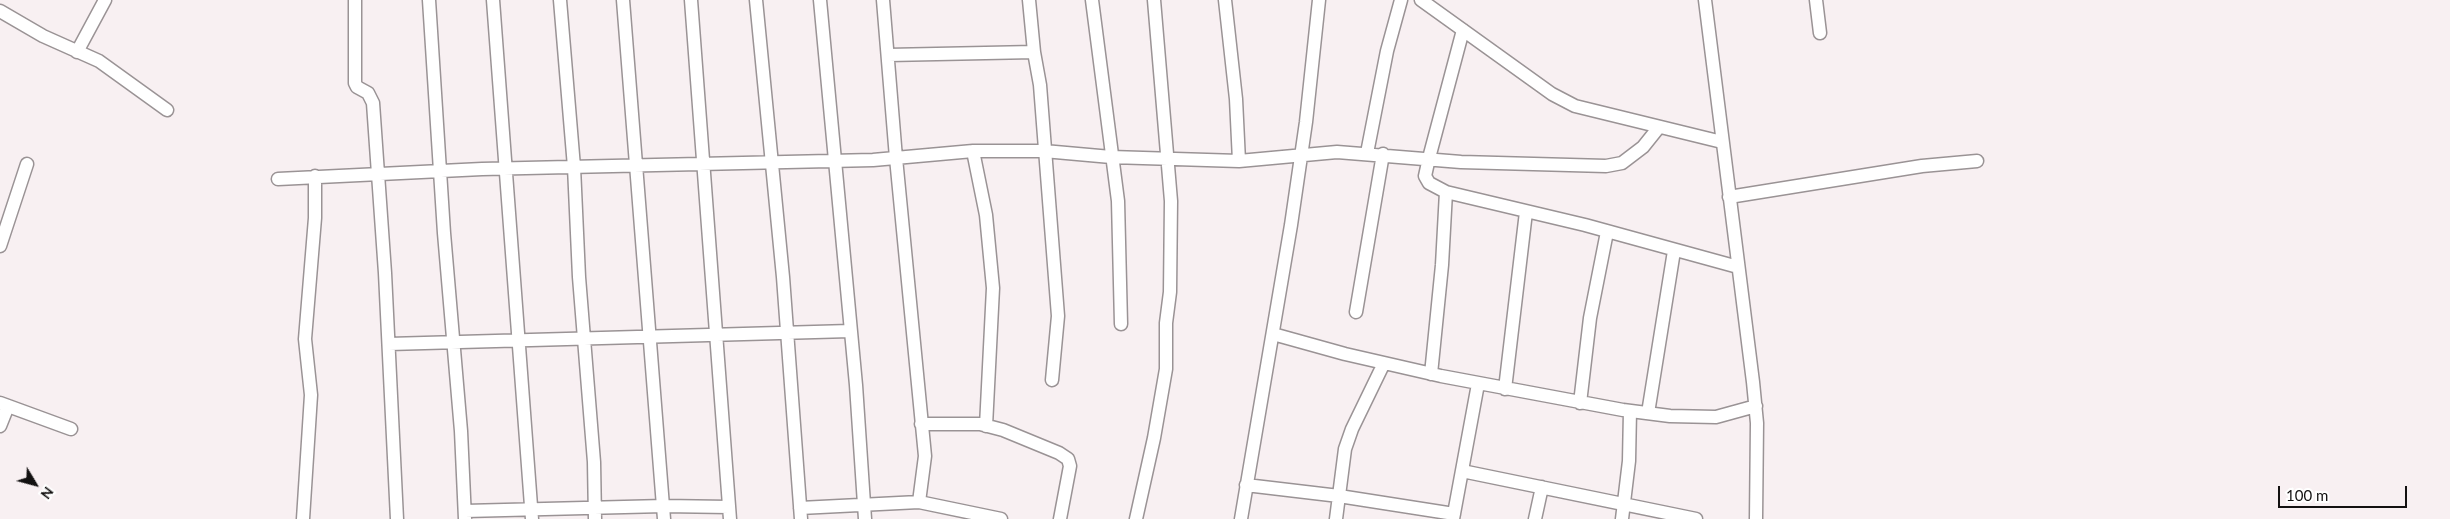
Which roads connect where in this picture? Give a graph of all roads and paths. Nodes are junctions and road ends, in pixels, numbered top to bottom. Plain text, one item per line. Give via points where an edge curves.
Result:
1 (8, 0) edge
2 (105, 0) edge
3 (354, 0) edge
4 (429, 0) edge
5 (493, 0) edge
6 (560, 0) edge
7 (623, 0) edge
8 (691, 0) edge
9 (756, 0) edge
10 (820, 0) edge
11 (883, 0) edge
12 (1029, 0) edge
13 (1092, 0) edge
14 (1154, 0) edge
15 (1225, 0) edge
16 (1320, 0) edge
17 (1401, 0) edge
18 (1421, 0) edge
19 (1705, 0) edge
20 (1816, 0) edge
21 (1, 13) edge
22 (1463, 30) junction
23 (1820, 33) dead end
24 (77, 52) junction
25 (1034, 52) junction
26 (888, 55) junction
27 (167, 110) dead end
28 (1659, 127) junction
29 (1722, 142) junction
30 (973, 150) junction
31 (1044, 151) junction
32 (1367, 153) junction
33 (1383, 154) junction
34 (1301, 156) junction
35 (1111, 157) junction
36 (1165, 157) junction
37 (896, 158) junction
38 (1428, 158) junction
39 (833, 160) junction
40 (1977, 160) dead end
41 (773, 161) junction
42 (1239, 161) junction
43 (27, 164) dead end
44 (703, 164) junction
45 (637, 166) junction
46 (574, 167) junction
47 (505, 168) junction
48 (441, 170) junction
49 (377, 173) junction
50 (315, 176) junction
51 (278, 178) dead end
52 (1446, 192) junction
53 (1730, 197) junction
54 (1526, 212) junction
55 (1607, 232) junction
56 (0, 246) edge
57 (1674, 251) junction
58 (1738, 267) junction
59 (1356, 312) dead end
60 (1121, 324) dead end
61 (787, 331) junction
62 (850, 331) junction
63 (1273, 334) junction
64 (715, 335) junction
65 (651, 336) junction
66 (584, 337) junction
67 (520, 340) junction
68 (389, 344) junction
69 (454, 344) junction
70 (1384, 363) junction
71 (1431, 374) junction
72 (1052, 380) dead end
73 (1478, 384) junction
74 (1505, 389) junction
75 (1580, 402) junction
76 (4, 405) edge
77 (1756, 406) junction
78 (1630, 411) junction
79 (1648, 413) junction
80 (921, 424) junction
81 (0, 426) edge
82 (986, 426) junction
83 (70, 429) dead end
84 (1462, 471) junction
85 (1246, 485) junction
86 (1542, 487) junction
87 (1339, 496) junction
88 (919, 502) junction
89 (864, 504) junction
90 (1624, 504) junction
91 (664, 506) junction
92 (730, 513) edge
93 (532, 514) edge
94 (595, 514) edge
95 (801, 514) edge
96 (465, 515) edge
97 (1453, 516) edge
98 (303, 519) edge
99 (397, 519) edge
100 (664, 519) edge
101 (865, 519) edge
102 (1001, 519) edge
103 (1060, 519) edge
104 (1136, 519) edge
105 (1241, 519) edge
106 (1336, 519) edge
107 (1535, 519) edge
108 (1622, 519) edge
109 (1696, 519) edge
110 (1756, 519) edge

1 - 21 street
2 - 24 street
3 - 49 street via 355,83 368,93 373,103
4 - 48 street
5 - 47 street
6 - 46 street
7 - 45 street
8 - 44 street
9 - 41 street
10 - 39 street
11 - 26 street
12 - 25 street
13 - 35 street
14 - 36 street
15 - 42 street
16 - 34 street
17 - 32 street via 1387,51
18 - 22 street
19 - 29 street
20 - 23 street
21 - 24 street
22 - 28 street via 1552,94 1575,106
22 - 38 street
24 - 27 street via 99,61
25 - 26 street
25 - 31 street via 1040,85
26 - 37 street
28 - 29 street
28 - 38 street via 1643,147 1622,163 1606,166 1461,162
29 - 53 street
30 - 31 street
30 - 37 street
30 - 82 street via 987,224 993,288
31 - 35 street
31 - 72 street via 1058,316
32 - 33 street
32 - 34 street
33 - 38 street
33 - 59 street
34 - 42 street
34 - 63 street
35 - 36 street
35 - 60 street via 1118,201
36 - 42 street
36 - 104 street via 1172,240 1166,369
37 - 39 street
37 - 80 street
38 - 52 street via 1425,176 1429,183
39 - 41 street
39 - 62 street
40 - 53 street
41 - 44 street
41 - 61 street
43 - 56 street
44 - 45 street
44 - 64 street
45 - 46 street
45 - 65 street
46 - 47 street
46 - 66 street
47 - 48 street
47 - 67 street
48 - 49 street
48 - 69 street
49 - 50 street
49 - 68 street
50 - 51 street
50 - 98 street via 315,218 304,339 312,395
52 - 54 street
52 - 71 street
53 - 58 street
54 - 55 street
54 - 74 street
55 - 57 street
55 - 75 street via 1590,318
57 - 58 street
57 - 79 street
58 - 77 street
61 - 62 street
61 - 64 street
61 - 95 street
62 - 89 street
63 - 70 street
63 - 85 street
64 - 65 street
64 - 92 street
65 - 66 street
65 - 91 street
66 - 67 street
66 - 94 street
67 - 69 street
67 - 93 street
68 - 69 street
68 - 99 street
69 - 96 street
70 - 71 street
70 - 87 street via 1345,449
71 - 73 street
73 - 74 street
73 - 84 street
74 - 75 street
75 - 78 street
76 - 81 street
76 - 83 street
77 - 79 street via 1716,417
77 - 110 street
78 - 79 street
78 - 90 street
80 - 82 street
80 - 88 street via 925,456
82 - 103 street via 1060,453 1068,459 1070,466
84 - 86 street
84 - 97 street
85 - 87 street
85 - 105 street
86 - 90 street
86 - 107 street
87 - 97 street
87 - 106 street
88 - 89 street
88 - 102 street
89 - 95 street
89 - 101 street
90 - 108 street
90 - 109 street
91 - 92 street
91 - 94 street
91 - 100 street
93 - 94 street
93 - 96 street

